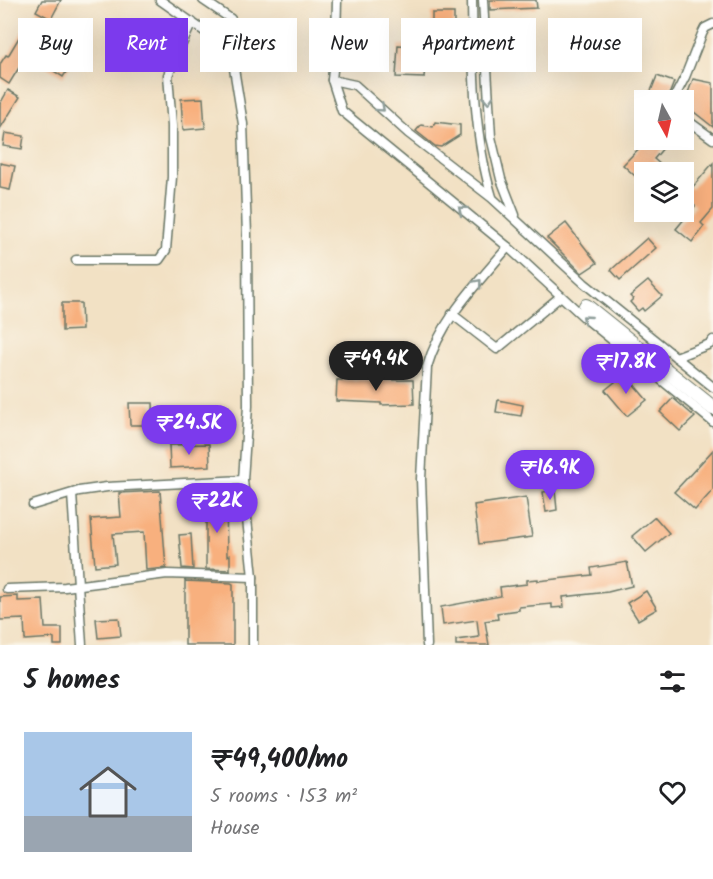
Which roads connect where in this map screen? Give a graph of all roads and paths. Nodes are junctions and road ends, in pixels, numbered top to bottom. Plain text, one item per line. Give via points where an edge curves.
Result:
1 (160, 0) edge
2 (203, 0) edge
3 (337, 0) edge
4 (472, 0) edge
5 (483, 0) edge
6 (230, 18) edge
7 (192, 22) junction
8 (713, 24) edge
9 (200, 28) edge
10 (235, 72) edge
11 (332, 80) junction
12 (678, 90) edge
13 (694, 125) edge
14 (713, 139) edge
15 (492, 198) junction
16 (516, 218) junction
17 (508, 247) junction
18 (76, 260) dead end
19 (561, 296) junction
20 (586, 306) dead end
21 (452, 314) junction
22 (713, 340) edge
23 (676, 357) junction
24 (713, 387) edge
25 (713, 408) edge
26 (713, 422) edge
27 (243, 480) junction
28 (72, 494) junction
29 (33, 505) dead end
30 (253, 577) junction
31 (80, 584) junction
32 (7, 589) dead end
33 (82, 645) edge
34 (253, 645) edge
35 (427, 645) edge

1 - 7 street
2 - 6 street
3 - 11 street
4 - 15 street via 479,140
5 -> 16 street via 491,137
7 - 9 street
7 - 18 street via 168,75 172,177 166,250 159,260
8 - 12 street via 705,28
10 - 27 street via 243,124 247,235 248,406
11 -> 15 street via 355,86
17 -> 11 street via 342,111
13 - 14 street
15 - 16 street
16 - 23 street via 584,283
17 - 19 street
21 -> 17 street
19 - 21 street via 497,349
26 -> 19 street
20 - 25 main road
21 - 35 street via 427,367 421,500
22 - 23 street
23 - 24 street
27 - 28 street via 107,487
27 - 30 street
28 - 29 street
28 - 31 street
30 - 31 street via 167,574
30 - 34 street
31 - 32 street
31 - 33 street

